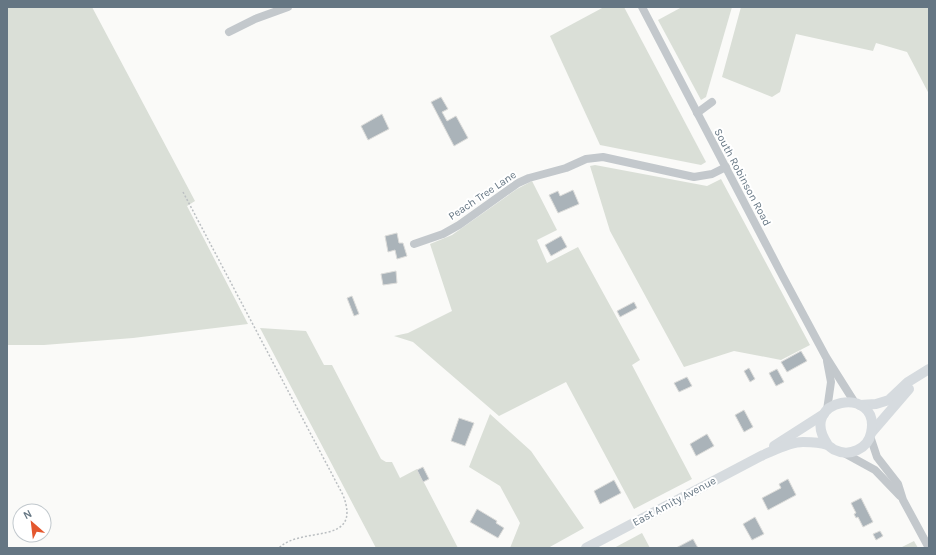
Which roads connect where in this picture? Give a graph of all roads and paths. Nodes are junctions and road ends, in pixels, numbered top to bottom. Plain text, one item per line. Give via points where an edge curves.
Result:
1 (288, 7) edge
2 (642, 7) edge
3 (229, 32) dead end
4 (712, 102) dead end
5 (698, 113) junction
6 (726, 167) junction
7 (183, 192) dead end
8 (414, 244) dead end
9 (826, 357) junction
10 (926, 371) edge
11 (858, 404) junction
12 (826, 412) junction
13 (871, 434) junction
14 (828, 445) junction
15 (844, 453) junction
16 (762, 455) junction
17 (903, 500) junction
18 (279, 548) edge
19 (586, 548) edge
20 (929, 548) edge

1 - 3 street
2 - 5 street, South Robinson Road
4 - 5 street
5 - 6 street, South Robinson Road
6 - 8 street, Peach Tree Lane via 712,174 694,177 603,157 586,159 566,168 524,180 459,225 443,234
6 - 9 street, South Robinson Road
7 - 18 path via 348,507 346,522 341,526
9 - 11 street, South Robinson Road
9 - 12 street, South Robinson Road via 830,382
10 - 11 main road via 908,382 889,400 876,404
10 - 13 main road
11 - 12 main road via 844,401 836,403
11 - 13 main road via 870,418
12 - 14 main road via 821,430
12 - 16 main road, East Amity Avenue
13 - 15 main road via 861,448
13 - 17 street via 877,457 898,484
14 - 15 main road
14 - 16 main road, East Amity Avenue via 801,442
15 - 17 street via 875,470
16 - 19 main road, East Amity Avenue
17 - 20 street

